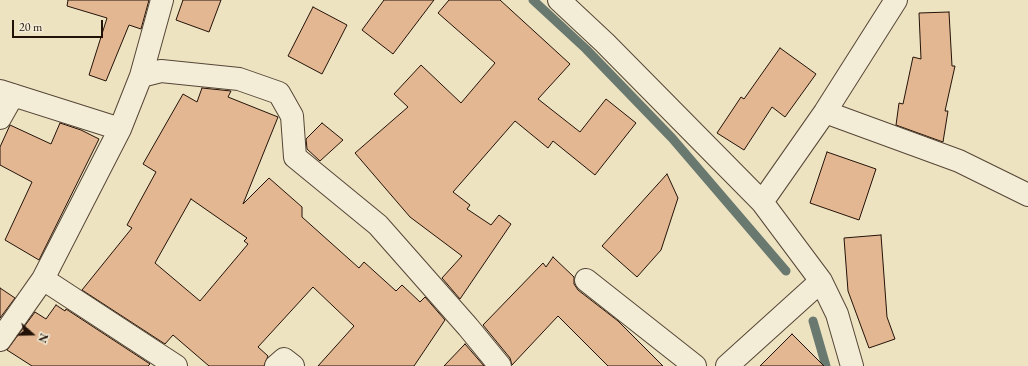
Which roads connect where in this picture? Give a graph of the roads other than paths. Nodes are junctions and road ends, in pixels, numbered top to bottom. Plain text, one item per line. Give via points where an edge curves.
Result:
1 (162, 0) edge
2 (559, 0) edge
3 (896, 0) edge
4 (141, 76) junction
5 (6, 93) edge
6 (825, 112) junction
7 (0, 118) edge
8 (120, 129) junction
9 (1028, 195) edge
10 (762, 202) junction
11 (43, 279) junction
12 (586, 280) dead end
13 (821, 280) junction
14 (0, 340) edge
15 (176, 366) edge
16 (276, 366) edge
17 (293, 366) edge
18 (500, 366) edge
19 (695, 366) edge
20 (727, 366) edge
21 (852, 366) edge

1 - 4 street
2 - 10 street via 605,42
3 - 6 street
4 - 8 street
4 - 18 street via 161,71 240,79 279,93 292,116 295,157 378,225
5 - 7 street
5 - 8 street
6 - 9 street via 958,161
6 - 10 street
8 - 11 street
10 - 13 street
11 - 14 street
11 - 15 street
12 - 19 street
13 - 20 street
13 - 21 street via 837,314
16 - 17 street via 284,359

